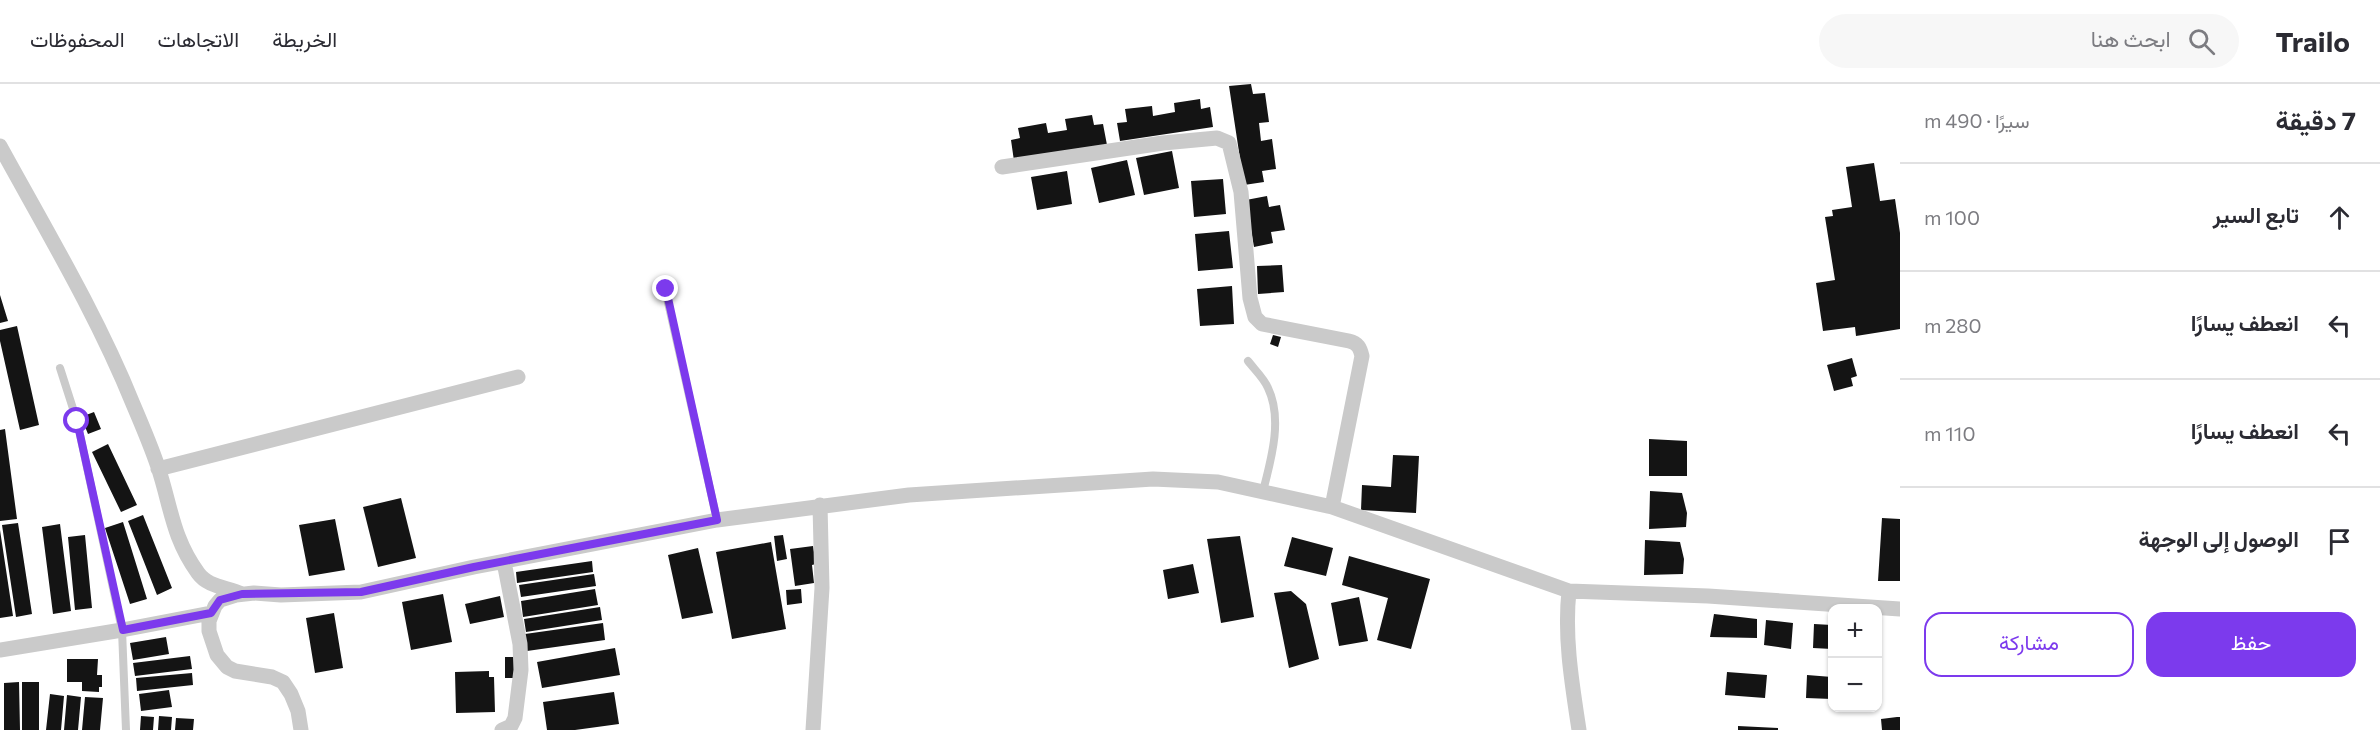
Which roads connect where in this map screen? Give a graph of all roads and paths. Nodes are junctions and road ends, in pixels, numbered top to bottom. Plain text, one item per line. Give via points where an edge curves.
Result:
1 (0, 146) edge
2 (1002, 167) dead end
3 (666, 289) dead end
4 (1248, 361) dead end
5 (60, 368) dead end
6 (518, 377) dead end
7 (158, 469) junction
8 (1263, 491) junction
9 (820, 505) junction
10 (1332, 507) junction
11 (717, 520) junction
12 (504, 562) junction
13 (1569, 591) junction
14 (242, 594) junction
15 (1900, 609) edge
16 (211, 613) junction
17 (123, 630) junction
18 (0, 650) edge
19 (126, 730) edge
20 (301, 730) edge
21 (502, 730) edge
22 (813, 730) edge
23 (1579, 730) edge

1 - 7 street via 98,329
2 - 10 street via 1163,143 1217,138 1229,143 1240,192 1255,317 1262,324 1355,342 1360,348 1362,356
3 - 11 lane
4 - 8 lane via 1268,387 1275,412 1271,459
5 - 17 lane via 77,421
6 - 7 street
7 - 14 street via 168,510 195,568 209,583
8 - 9 street via 1218,482 1153,479 909,495
8 - 10 street
9 - 11 street
9 - 22 street via 822,588
10 - 13 street
11 - 12 street
12 - 14 street via 361,592
12 - 21 street via 520,644 521,670 515,718 511,726
13 - 15 street
13 - 23 street via 1568,642
14 - 16 street via 220,600
16 - 17 street
16 - 20 street via 209,631 221,661 235,671 283,682 298,711
17 - 18 street
17 - 19 lane

